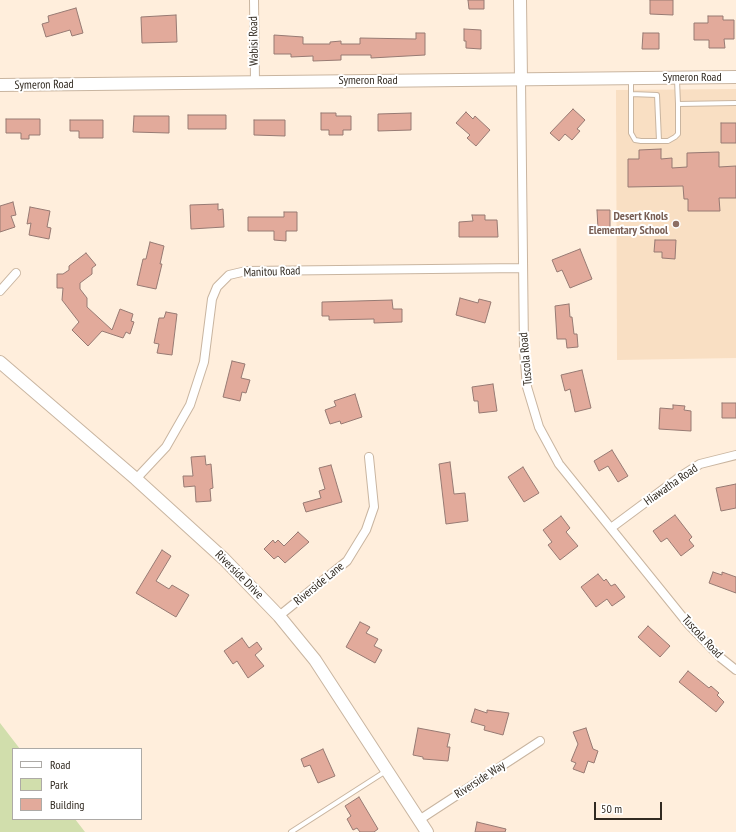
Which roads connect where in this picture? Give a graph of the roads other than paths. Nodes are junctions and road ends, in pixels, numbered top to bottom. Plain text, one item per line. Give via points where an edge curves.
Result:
1 (254, 0) edge
2 (520, 0) edge
3 (736, 77) edge
4 (631, 78) junction
5 (677, 78) junction
6 (521, 80) junction
7 (255, 82) junction
8 (0, 85) edge
9 (630, 94) junction
10 (736, 103) edge
11 (678, 104) junction
12 (659, 141) junction
13 (522, 268) junction
14 (16, 273) dead end
15 (0, 290) edge
16 (0, 362) edge
17 (736, 454) edge
18 (369, 457) dead end
19 (136, 479) junction
20 (611, 528) junction
21 (279, 616) junction
22 (736, 670) edge
23 (540, 741) dead end
24 (388, 770) junction
25 (419, 820) junction
26 (291, 832) edge
27 (427, 832) edge

1 - 7 street, Wabisi Road
2 - 6 street, Tuscola Road
3 - 5 street, Symeron Road
4 - 5 street, Symeron Road
4 - 6 street, Symeron Road
4 - 9 lane
5 - 11 lane
6 - 7 street, Symeron Road
6 - 13 street, Tuscola Road
7 - 8 street, Symeron Road
9 - 12 lane via 632,136 641,141
9 - 12 lane via 658,96
10 - 11 lane
11 - 12 lane via 678,134 671,140
13 - 19 street, Manitou Road via 246,271 229,275 217,287 212,299 204,362 190,405 166,447
13 - 20 street, Tuscola Road via 527,387 539,427 560,464
14 - 15 street
16 - 19 street, Riverside Drive
17 - 20 street, Hiawatha Road via 700,464
18 - 21 street, Riverside Lane via 374,507 366,530 347,561
19 - 21 street, Riverside Drive via 224,559
20 - 22 street, Tuscola Road via 690,625
21 - 24 street, Riverside Drive via 315,660
23 - 25 street, Riverside Way
24 - 25 street, Riverside Drive
24 - 26 lane
25 - 27 street, Riverside Drive

